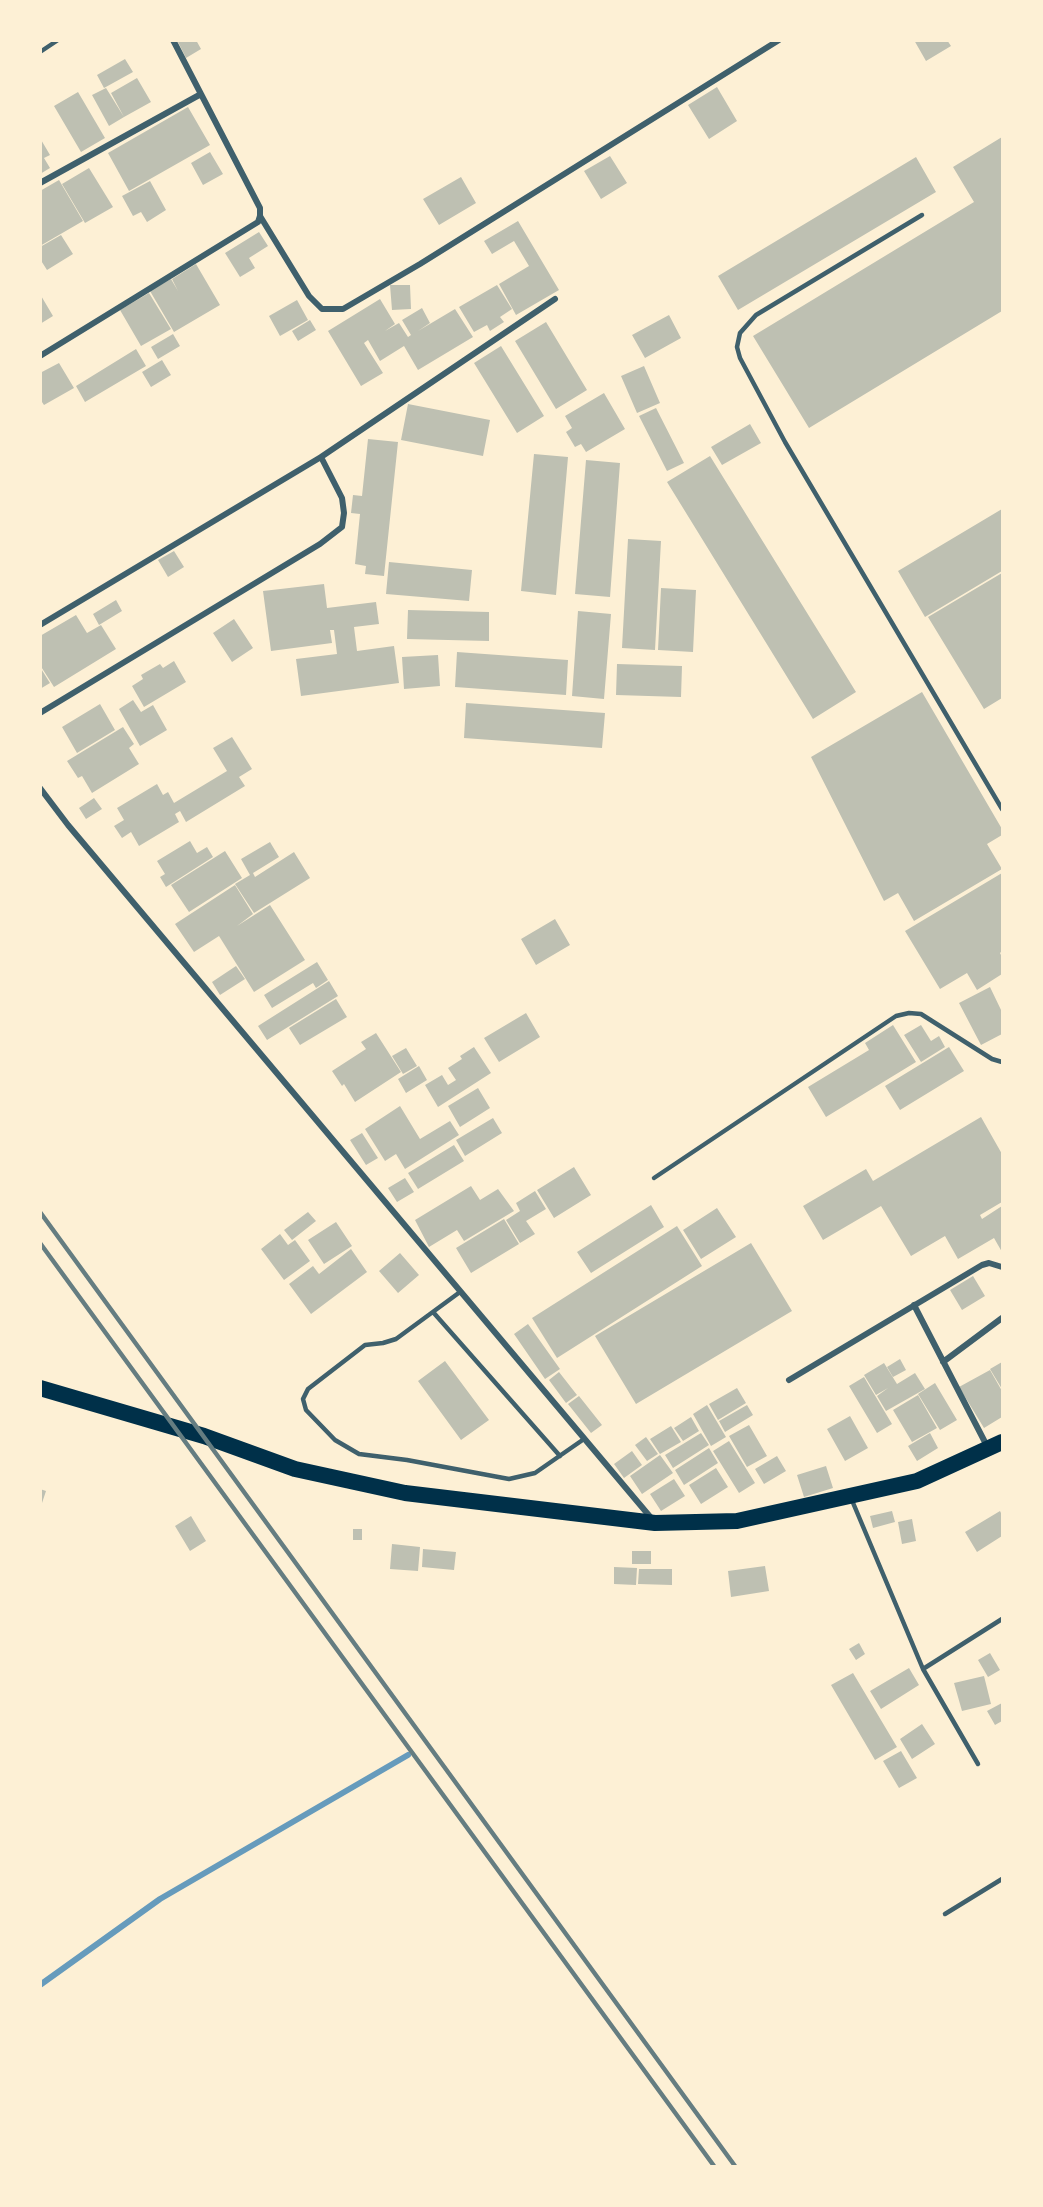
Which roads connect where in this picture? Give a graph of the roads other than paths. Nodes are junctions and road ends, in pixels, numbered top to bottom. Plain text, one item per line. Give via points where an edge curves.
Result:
1 (58, 40) edge
2 (173, 40) edge
3 (779, 40) edge
4 (40, 52) edge
5 (201, 94) junction
6 (40, 183) edge
7 (922, 215) dead end
8 (260, 216) junction
9 (555, 299) dead end
10 (40, 356) edge
11 (321, 457) junction
12 (40, 625) edge
13 (40, 713) edge
14 (40, 788) edge
15 (1002, 809) edge
16 (1002, 1062) edge
17 (654, 1178) dead end
18 (1002, 1267) edge
19 (460, 1292) junction
20 (914, 1305) junction
21 (433, 1312) junction
22 (1002, 1318) edge
23 (943, 1362) junction
24 (789, 1380) dead end
25 (40, 1388) edge
26 (584, 1439) junction
27 (995, 1445) edge
28 (560, 1456) junction
29 (849, 1496) junction
30 (655, 1523) junction
31 (1002, 1619) edge
32 (923, 1669) junction
33 (978, 1764) dead end
34 (1002, 1879) edge
35 (945, 1914) dead end

1 - 4 lane
2 - 5 street
3 - 8 street via 343,309 322,309 309,296
5 - 6 street
5 - 8 street via 260,208
7 - 15 lane via 756,315 740,333 737,347 784,442
8 - 10 street via 253,227
9 - 11 street
11 - 12 street
11 - 13 street via 342,498 342,527 321,544
14 - 19 street
16 - 17 lane via 921,1014 896,1016
18 - 20 street via 982,1265
19 - 21 lane
19 - 26 street
20 - 23 street
20 - 24 street
21 - 28 lane
21 - 28 lane via 396,1339 365,1345 316,1382 303,1399 306,1410 335,1440 358,1454 509,1479 535,1473
22 - 23 street
23 - 27 street
25 - 30 highway via 204,1436 295,1469 405,1493
26 - 28 lane
26 - 30 street
27 - 29 highway via 917,1481
29 - 30 highway via 737,1521
29 - 32 lane
31 - 32 lane
32 - 33 lane
34 - 35 lane

